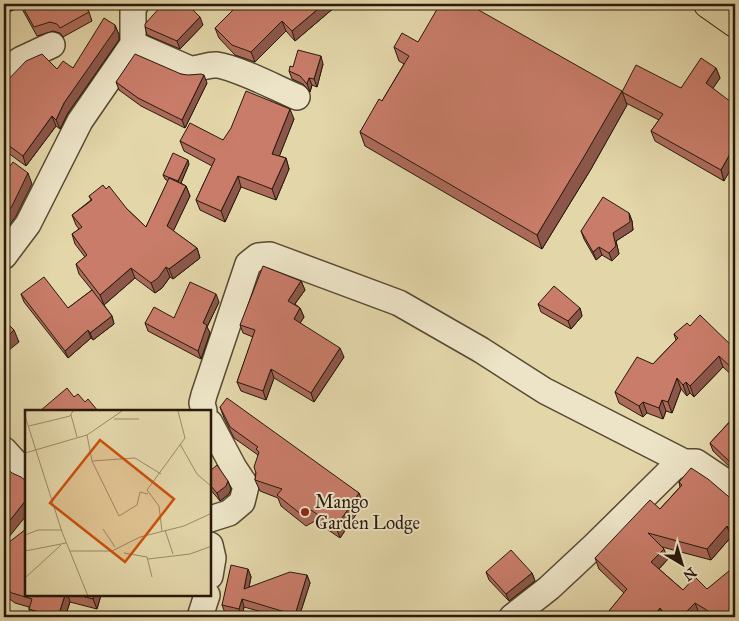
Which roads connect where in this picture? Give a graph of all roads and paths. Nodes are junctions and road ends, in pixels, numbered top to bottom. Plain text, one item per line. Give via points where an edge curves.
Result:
1 (136, 4) edge
2 (708, 4) edge
3 (735, 23) edge
4 (132, 44) junction
5 (52, 45) dead end
6 (4, 70) edge
7 (296, 98) dead end
8 (4, 256) edge
9 (204, 410) edge
10 (211, 425) edge
11 (4, 450) edge
12 (684, 462) junction
13 (25, 473) edge
14 (735, 488) edge
15 (211, 519) edge
16 (211, 549) edge
17 (211, 570) edge
18 (207, 596) edge
19 (200, 617) edge
20 (512, 617) edge

1 - 4 street via 133,7
2 - 3 main road
4 - 7 street via 190,69 216,65 233,69
4 - 8 street via 80,122 28,224
5 - 6 street
9 - 12 street via 204,394 248,264 258,256 270,255 398,303 546,391
10 - 15 street via 246,486 242,502 229,513
11 - 13 street
12 - 14 street via 696,462
12 - 20 street via 673,468 549,588
16 - 17 street
18 - 19 street

